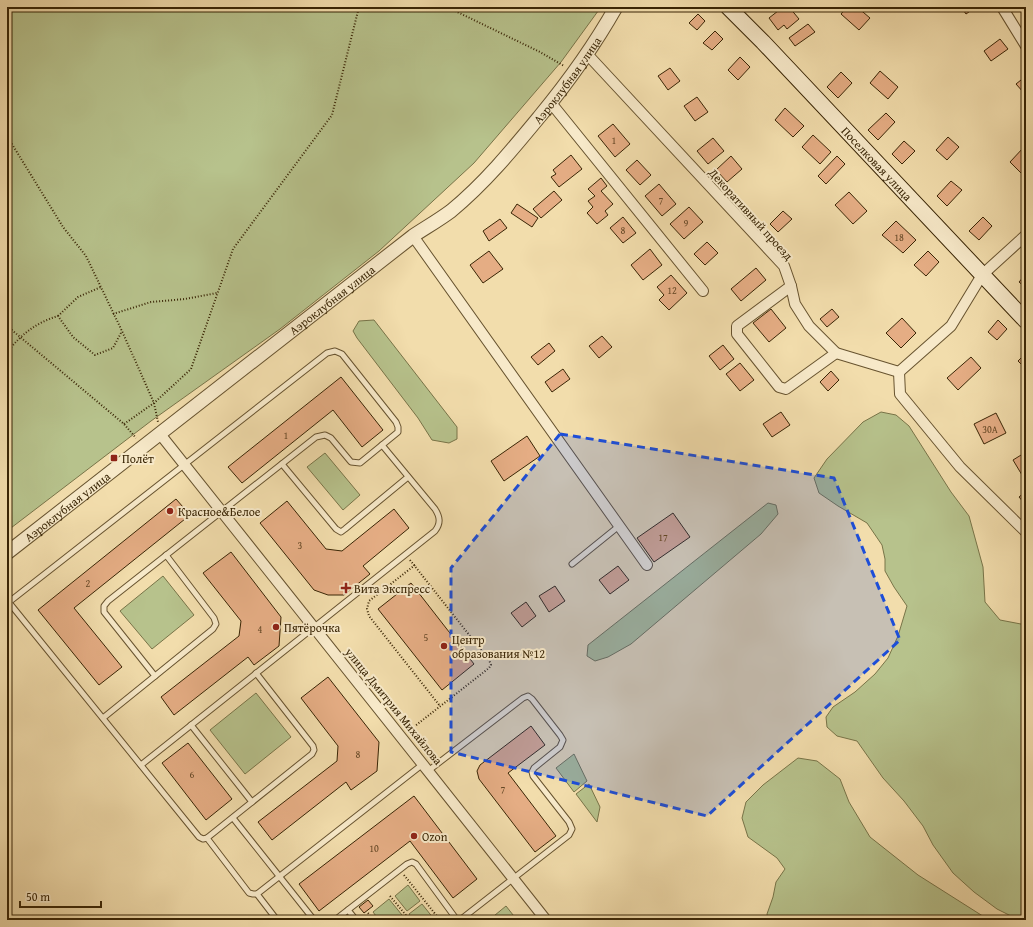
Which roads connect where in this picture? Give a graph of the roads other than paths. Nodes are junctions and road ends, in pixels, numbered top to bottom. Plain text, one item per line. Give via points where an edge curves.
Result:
1 (616, 7) edge
2 (728, 7) edge
3 (1002, 7) edge
4 (1026, 46) edge
5 (587, 54) junction
6 (551, 103) junction
7 (1026, 235) edge
8 (413, 236) junction
9 (982, 275) junction
10 (791, 286) junction
11 (703, 291) dead end
12 (1026, 321) edge
13 (836, 353) junction
14 (898, 372) junction
15 (160, 434) junction
16 (382, 445) junction
17 (184, 464) junction
18 (282, 464) junction
19 (408, 477) junction
20 (222, 511) junction
21 (619, 526) junction
22 (1026, 532) edge
23 (7, 553) edge
24 (166, 555) junction
25 (572, 564) dead end
26 (647, 565) dead end
27 (8, 601) edge
28 (314, 627) junction
29 (256, 673) junction
30 (155, 676) junction
31 (103, 718) junction
32 (191, 725) junction
33 (141, 765) junction
34 (426, 767) junction
35 (252, 802) junction
36 (233, 818) junction
37 (207, 838) junction
38 (279, 876) junction
39 (514, 878) junction
40 (257, 894) junction
41 (348, 910) junction
42 (277, 920) edge
43 (314, 920) edge
44 (335, 920) edge
45 (356, 920) edge
46 (459, 920) edge
47 (546, 920) edge

1 - 5 street, Аэроклубная улица
2 - 9 main road, Поселковая улица
3 - 4 street
5 - 6 street, Аэроклубная улица
5 - 10 street, Декоративный проезд via 784,266
6 - 8 street, Аэроклубная улица via 488,177 450,212
6 - 11 street
7 - 9 street
8 - 15 street, Аэроклубная улица
8 - 21 street
9 - 12 main road, Поселковая улица
9 - 14 street via 951,326
10 - 13 street, Декоративный проезд via 795,304 809,326
10 - 13 street via 737,326 737,334 779,387 786,389
13 - 14 street, Декоративный проезд
14 - 22 street via 900,394 960,467
15 - 17 street, улица Дмитрия Михайлова
15 - 23 street, Аэроклубная улица
16 - 17 lane via 398,432 396,422 342,354 335,351 327,353
16 - 18 lane via 360,463 355,463 351,462 335,441 325,435 316,437
16 - 19 lane
17 - 20 street, улица Дмитрия Михайлова
17 - 27 lane
18 - 19 lane via 341,532
18 - 20 lane
19 - 28 lane via 435,508 440,518 435,531
20 - 24 lane
20 - 28 street, улица Дмитрия Михайлова
21 - 25 lane
21 - 26 street
24 - 30 lane via 216,624
24 - 30 lane via 108,600 104,606 104,612
27 - 31 lane
28 - 29 lane
28 - 34 street, улица Дмитрия Михайлова
29 - 32 lane
29 - 35 lane via 314,750
30 - 31 lane
31 - 33 lane
32 - 33 lane
32 - 35 lane
33 - 37 lane via 199,837
34 - 38 lane
34 - 39 street, улица Дмитрия Михайлова
34 - 39 lane via 523,698 528,696 532,699 563,740 560,747 534,768 533,776 572,829 569,835
35 - 36 lane
36 - 37 lane
36 - 38 lane
37 - 40 lane via 249,893
38 - 40 lane
38 - 43 lane
39 - 46 lane
39 - 47 street, улица Дмитрия Михайлова
40 - 42 lane
41 - 44 lane
41 - 45 lane
41 - 46 lane via 412,862

